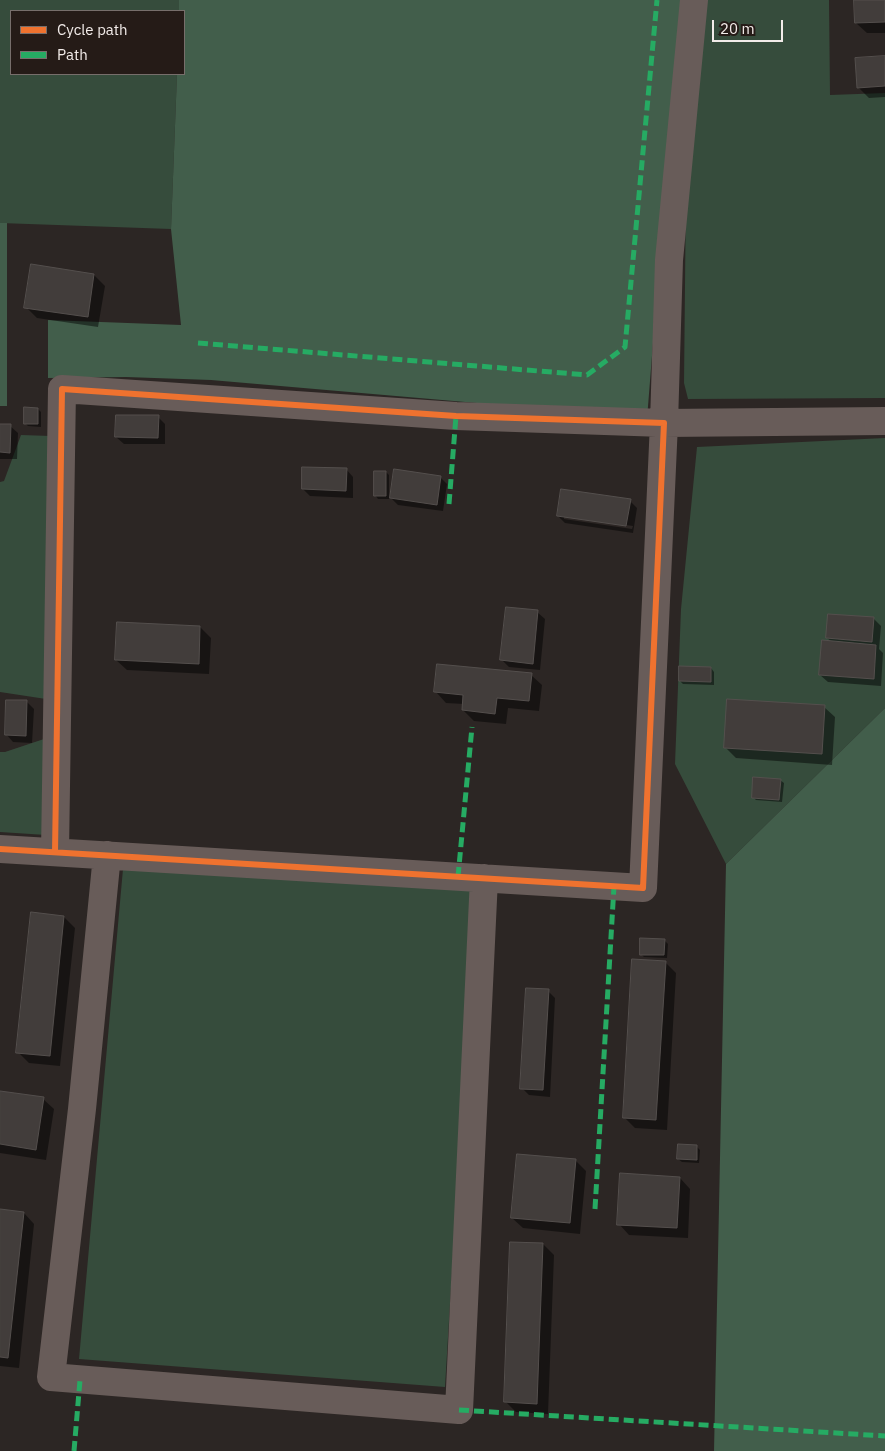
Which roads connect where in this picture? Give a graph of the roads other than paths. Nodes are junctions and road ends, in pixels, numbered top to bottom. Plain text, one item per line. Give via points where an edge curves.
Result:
1 (694, 0) edge
2 (885, 421) edge
3 (664, 424) junction
4 (0, 848) edge
5 (55, 852) junction
6 (107, 855) junction
7 (484, 878) junction

1 - 3 street via 669,260
2 - 3 street
3 - 5 street via 456,416 62,389
3 - 7 street via 643,888
4 - 5 street
5 - 6 street
6 - 7 street
6 - 7 street via 51,1378 459,1410

